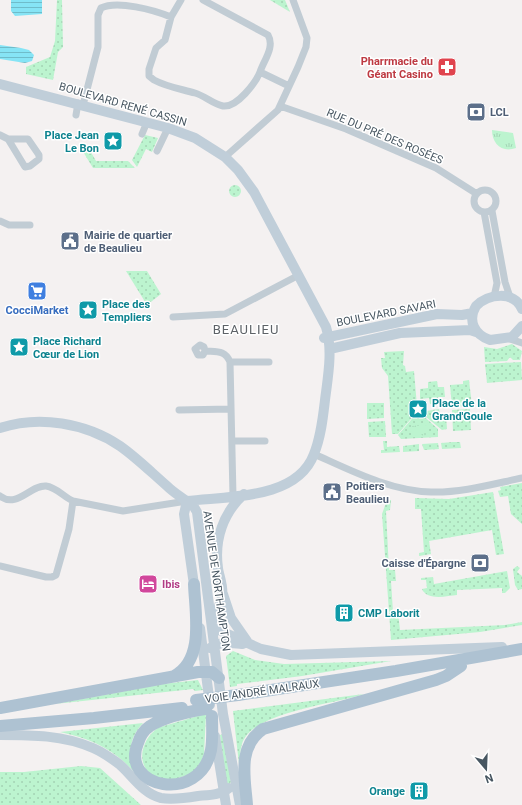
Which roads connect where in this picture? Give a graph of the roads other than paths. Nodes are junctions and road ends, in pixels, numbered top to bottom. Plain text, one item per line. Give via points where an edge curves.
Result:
1 (181, 0) edge
2 (203, 0) edge
3 (293, 0) edge
4 (171, 17) junction
5 (260, 72) junction
6 (0, 84) edge
7 (289, 86) junction
8 (80, 104) junction
9 (280, 106) junction
10 (76, 115) dead end
11 (148, 122) junction
12 (168, 128) junction
13 (142, 134) dead end
14 (0, 135) edge
15 (8, 139) junction
16 (157, 150) dead end
17 (225, 157) junction
18 (477, 194) junction
19 (492, 211) junction
20 (484, 212) junction
21 (0, 221) edge
22 (30, 225) dead end
23 (299, 275) junction
24 (494, 297) junction
25 (518, 301) edge
26 (473, 313) junction
27 (173, 317) dead end
28 (522, 326) edge
29 (476, 332) junction
30 (506, 338) junction
31 (328, 342) junction
32 (522, 343) edge
33 (205, 351) dead end
34 (230, 362) junction
35 (269, 362) dead end
36 (230, 409) junction
37 (179, 410) dead end
38 (0, 428) edge
39 (265, 441) dead end
40 (232, 442) junction
41 (314, 454) junction
42 (522, 478) edge
43 (244, 494) junction
44 (0, 496) edge
45 (233, 496) junction
46 (73, 501) junction
47 (188, 501) junction
48 (0, 566) edge
49 (194, 584) junction
50 (223, 594) junction
51 (212, 625) junction
52 (522, 644) edge
53 (215, 645) junction
54 (252, 646) junction
55 (522, 649) edge
56 (203, 654) junction
57 (522, 655) edge
58 (461, 666) junction
59 (205, 671) junction
60 (171, 677) junction
61 (219, 678) junction
62 (238, 698) junction
63 (200, 705) junction
64 (0, 708) edge
65 (212, 716) junction
66 (0, 720) edge
67 (0, 726) edge
68 (0, 735) edge
69 (236, 780) junction
70 (224, 792) junction
71 (226, 805) edge
72 (240, 805) edge
73 (247, 805) edge

1 - 4 street
2 - 5 street via 268,35 271,47
3 - 7 street via 307,43
4 - 5 street via 165,40 156,48 149,69 149,74 154,80 196,93 226,106 252,87
4 - 8 street via 140,6 101,8 98,15 98,46
5 - 7 street
6 - 8 street, BOULEVARD RENÉ CASSIN
7 - 9 street
8 - 10 street
8 - 11 street, BOULEVARD RENÉ CASSIN
9 - 17 street via 276,113
9 - 18 street, RUE DU PRÉ DES ROSÉES via 346,129 436,168
11 - 12 street, BOULEVARD RENÉ CASSIN
11 - 13 street
12 - 16 street
12 - 17 street, BOULEVARD RENÉ CASSIN via 195,138
14 - 15 street
15 - 15 street via 24,166 30,166 39,159 28,139
17 - 23 street, BOULEVARD RENÉ CASSIN via 247,181
18 - 19 street via 486,190 494,193 497,202
18 - 20 street via 475,205
19 - 20 street
19 - 25 street via 505,282
20 - 24 street via 497,283
21 - 22 street via 8,225
23 - 27 street via 225,314
23 - 31 street, BOULEVARD RENÉ CASSIN via 326,327
24 - 25 street
24 - 26 street via 478,303
26 - 29 street via 472,320
26 - 31 street, BOULEVARD SAVARI via 437,314
28 - 30 street via 516,334
29 - 30 street via 490,340
29 - 31 street via 470,330 400,333
30 - 32 street
31 - 41 street via 330,388
33 - 34 street via 224,353
34 - 35 street
34 - 36 street
36 - 37 street
36 - 40 street
38 - 47 street via 45,422 90,431 122,448
39 - 40 street
40 - 45 street
41 - 42 street via 382,482 420,491 445,491
41 - 43 street via 301,474 288,484 272,491
43 - 45 street
43 - 50 street via 228,513 219,536 217,556
44 - 46 street via 14,500 46,486
45 - 47 street
46 - 47 street via 123,511
46 - 48 street via 69,528 55,576 46,577
47 - 49 street, AVENUE DE NORTHAMPTON via 184,514
47 - 51 street, AVENUE DE NORTHAMPTON via 197,512
49 - 56 street, AVENUE DE NORTHAMPTON
49 - 60 main road via 193,654 183,670
50 - 51 street
50 - 54 street via 237,628
51 - 53 street, AVENUE DE NORTHAMPTON
51 - 54 street
52 - 54 street via 492,649 478,647 461,650 291,655
53 - 54 street via 233,643
53 - 56 street
53 - 61 street, AVENUE DE NORTHAMPTON
55 - 62 main road, VOIE ANDRÉ MALRAUX
56 - 59 street, AVENUE DE NORTHAMPTON
57 - 58 main road, VOIE ANDRÉ MALRAUX
58 - 62 main road, VOIE ANDRÉ MALRAUX
58 - 73 main road via 436,680 263,729 250,742 244,758
59 - 60 main road
59 - 61 main road via 212,672
59 - 65 street, AVENUE DE NORTHAMPTON
60 - 64 main road
61 - 69 street, AVENUE DE NORTHAMPTON
62 - 63 main road, VOIE ANDRÉ MALRAUX, bridge
63 - 65 main road via 149,726 141,735 136,753 137,764 143,776 154,786 168,791 183,789 191,786 202,775 211,749
63 - 66 main road, VOIE ANDRÉ MALRAUX
63 - 67 main road, VOIE ANDRÉ MALRAUX
65 - 70 street, AVENUE DE NORTHAMPTON
68 - 70 street via 44,736 76,742 119,764 147,791 160,798 176,799
69 - 70 street
69 - 72 street, AVENUE DE NORTHAMPTON
70 - 71 street, AVENUE DE NORTHAMPTON

